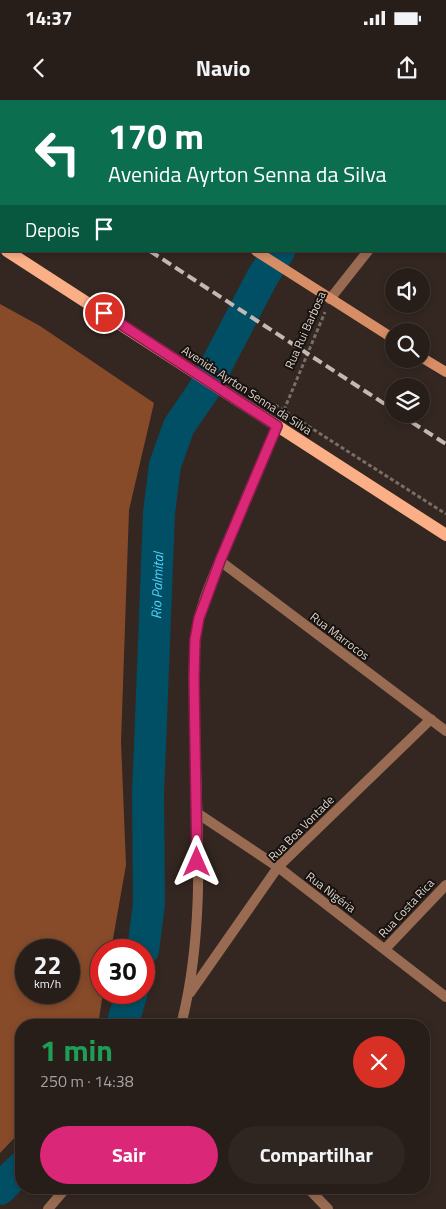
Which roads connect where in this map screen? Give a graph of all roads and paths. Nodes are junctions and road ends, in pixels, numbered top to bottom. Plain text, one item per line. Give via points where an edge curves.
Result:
1 (9, 252) edge
2 (258, 252) edge
3 (367, 252) edge
4 (330, 299) junction
5 (385, 334) edge
6 (430, 362) edge
7 (446, 372) edge
8 (270, 402) dead end
9 (285, 409) junction
10 (277, 426) junction
11 (446, 514) edge
12 (446, 535) edge
13 (220, 561) junction
14 (431, 720) junction
15 (446, 731) edge
16 (197, 813) junction
17 (278, 867) junction
18 (446, 885) edge
19 (385, 949) junction
20 (189, 994) junction
21 (446, 997) edge
22 (183, 1019) edge
23 (61, 1194) edge
24 (314, 1194) edge
25 (48, 1209) edge
26 (328, 1209) edge

1 - 10 main road, Avenida Ayrton Senna da Silva
2 - 4 street
3 - 4 street, Rua Rui Barbosa
4 - 5 street
4 - 9 path, Rua Rui Barbosa
6 - 7 street
8 - 9 path
9 - 10 path, Rua Rui Barbosa
9 - 11 path
10 - 12 main road, Avenida Ayrton Senna da Silva
10 - 13 street
13 - 14 street, Rua Marrocos
13 - 16 street via 201,610 195,640
14 - 15 street, Rua Marrocos
14 - 17 street, Rua Boa Vontade
16 - 17 street, Rua Nigéria
16 - 20 street via 197,894
17 - 19 street, Rua Nigéria
17 - 20 street, Rua Boa Vontade
18 - 19 street, Rua Costa Rica
19 - 21 street, Rua Nigéria
20 - 22 street
23 - 25 street
24 - 26 street

